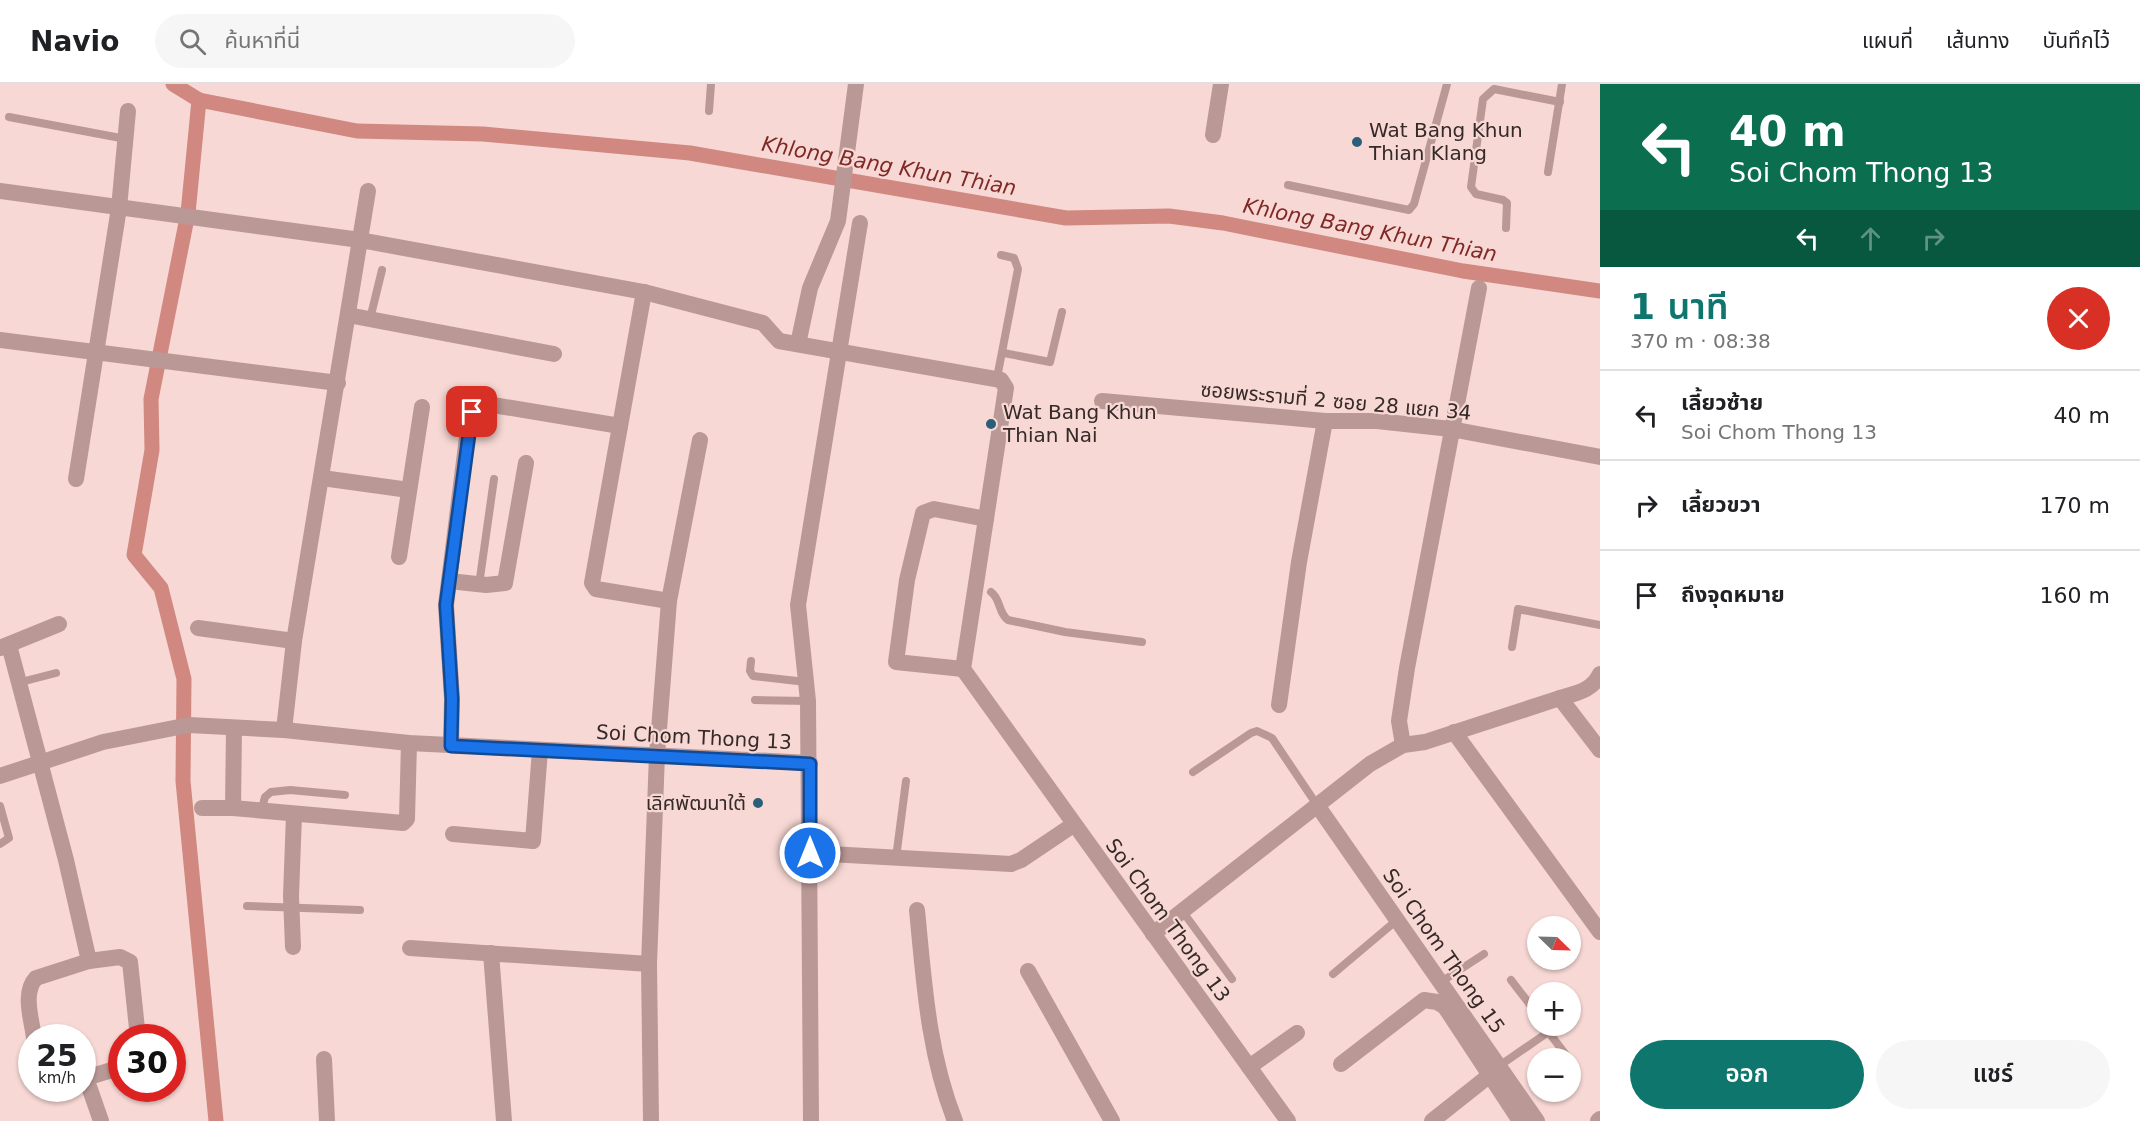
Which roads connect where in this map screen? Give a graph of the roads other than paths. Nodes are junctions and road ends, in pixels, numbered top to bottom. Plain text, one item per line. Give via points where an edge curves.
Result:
1 (711, 84) edge
2 (856, 84) edge
3 (1221, 84) edge
4 (1447, 84) edge
5 (1562, 84) edge
6 (1560, 102) junction
7 (128, 111) dead end
8 (709, 111) dead end
9 (9, 117) dead end
10 (1213, 135) dead end
11 (126, 139) junction
12 (1548, 172) dead end
13 (1288, 185) dead end
14 (0, 191) edge
15 (368, 191) dead end
16 (119, 208) junction
17 (861, 223) dead end
18 (1506, 228) dead end
19 (360, 240) junction
20 (1001, 255) dead end
21 (382, 270) dead end
22 (1479, 288) dead end
23 (644, 292) junction
24 (1062, 312) dead end
25 (348, 315) junction
26 (369, 319) junction
27 (0, 340) edge
28 (798, 344) junction
29 (97, 351) junction
30 (840, 351) junction
31 (1004, 353) junction
32 (554, 354) dead end
33 (997, 378) junction
34 (338, 383) junction
35 (1102, 401) dead end
36 (422, 406) dead end
37 (1325, 421) junction
38 (620, 426) junction
39 (1451, 429) junction
40 (700, 440) dead end
41 (1600, 457) edge
42 (526, 463) dead end
43 (322, 478) junction
44 (76, 479) dead end
45 (494, 480) dead end
46 (409, 490) junction
47 (986, 519) junction
48 (399, 557) dead end
49 (449, 581) junction
50 (479, 585) junction
51 (983, 590) junction
52 (669, 601) junction
53 (59, 624) dead end
54 (1600, 624) edge
55 (198, 628) dead end
56 (294, 641) junction
57 (1142, 642) dead end
58 (4, 646) edge
59 (1512, 646) dead end
60 (751, 661) dead end
61 (963, 669) junction
62 (56, 673) dead end
63 (1600, 674) edge
64 (21, 682) junction
65 (806, 682) junction
66 (1560, 698) junction
67 (755, 700) dead end
68 (808, 701) junction
69 (1279, 705) dead end
70 (234, 728) junction
71 (284, 730) junction
72 (1454, 732) junction
73 (409, 743) junction
74 (1403, 745) junction
75 (451, 746) junction
76 (540, 750) junction
77 (1600, 750) edge
78 (657, 755) junction
79 (40, 762) junction
80 (810, 764) junction
81 (1193, 772) dead end
82 (0, 776) edge
83 (906, 781) dead end
84 (345, 795) dead end
85 (1317, 805) junction
86 (0, 806) edge
87 (202, 808) dead end
88 (233, 808) junction
89 (261, 812) junction
90 (294, 815) junction
91 (1073, 825) junction
92 (453, 834) dead end
93 (0, 844) edge
94 (810, 853) junction
95 (896, 858) junction
96 (247, 906) dead end
97 (291, 906) junction
98 (360, 910) dead end
99 (917, 910) dead end
100 (1183, 912) junction
101 (1397, 920) junction
102 (1600, 932) edge
103 (1153, 934) junction
104 (293, 947) dead end
105 (410, 948) dead end
106 (491, 953) junction
107 (1484, 954) dead end
108 (89, 961) junction
109 (649, 964) junction
110 (1028, 971) dead end
111 (1333, 974) dead end
112 (1232, 979) dead end
113 (1511, 980) dead end
114 (1441, 982) junction
115 (1527, 1001) edge
116 (32, 1024) edge
117 (136, 1024) edge
118 (1297, 1033) dead end
119 (1536, 1036) edge
120 (324, 1059) dead end
121 (1341, 1064) dead end
122 (1249, 1067) junction
123 (1494, 1071) junction
124 (93, 1102) edge
125 (101, 1121) edge
126 (327, 1121) edge
127 (504, 1121) edge
128 (651, 1121) edge
129 (811, 1121) edge
130 (954, 1121) edge
131 (1112, 1121) edge
132 (1288, 1121) edge
133 (1432, 1121) edge
134 (1520, 1121) edge
135 (1537, 1121) edge

1 - 8 lane
2 - 28 street via 839,212 810,288
3 - 10 street
4 - 13 lane via 1414,204 1409,210
5 - 6 lane
6 - 12 lane
6 - 18 lane via 1494,89 1483,99 1471,187 1476,194 1507,203
7 - 11 street
9 - 11 lane
11 - 16 street
14 - 16 street
15 - 19 street
16 - 19 street
16 - 29 street
17 - 30 street
19 - 23 street
19 - 25 street
20 - 31 lane via 1014,258 1018,266
21 - 26 lane
22 - 39 street
23 - 28 street via 763,323 777,340
23 - 38 street
24 - 31 lane via 1050,362
25 - 26 street
25 - 34 street
26 - 32 street
27 - 29 street
28 - 30 street
29 - 34 street
29 - 44 street
30 - 33 street
30 - 65 street via 798,605
31 - 33 lane
33 - 47 street via 1006,388
34 - 43 street
35 - 37 street, ซอยพระรามที่ 2 ซอย 28 แยก 34
36 - 46 street
37 - 39 street, ซอยพระรามที่ 2 ซอย 28 แยก 34 via 1377,421
37 - 69 street via 1299,562
38 - 49 street via 487,404 474,408
38 - 52 street via 592,583 596,589
39 - 41 street, ซอยพระรามที่ 2 ซอย 28 แยก 34
39 - 74 street via 1407,668 1399,721
40 - 52 street
42 - 50 street via 507,578 500,585
43 - 46 street
43 - 56 street
45 - 50 lane
46 - 48 street
47 - 51 street
47 - 61 street via 934,509 923,513 905,591 897,664
49 - 50 street
49 - 75 street via 446,605
51 - 57 lane via 996,597 1008,620
51 - 61 street
52 - 78 street
53 - 58 street
54 - 59 lane via 1518,609
55 - 56 street
56 - 71 street
58 - 64 street
60 - 65 lane via 753,676
61 - 91 street, Soi Chom Thong 13
62 - 64 lane
63 - 66 street via 1587,689
64 - 79 street
65 - 68 street
66 - 72 street
66 - 77 street
67 - 68 lane
68 - 80 street
70 - 71 street, Soi Chom Thong 13
70 - 79 street, Soi Chom Thong 13 via 171,728 103,742
70 - 88 street
71 - 73 street, Soi Chom Thong 13
72 - 74 street
72 - 102 street
73 - 75 street, Soi Chom Thong 13
73 - 90 street via 405,822
74 - 85 street via 1370,764
75 - 76 street, Soi Chom Thong 13
76 - 78 street, Soi Chom Thong 13
76 - 92 street via 533,841
78 - 80 street, Soi Chom Thong 13
78 - 109 street
79 - 82 street, Soi Chom Thong 13
79 - 108 street
80 - 94 street, Soi Chom Thong 13
81 - 85 lane via 1251,733 1264,732
83 - 95 lane
84 - 89 lane via 276,790 266,797
85 - 100 street
85 - 101 street, Soi Chom Thong 15
86 - 93 lane via 9,838
87 - 88 street
88 - 89 street
89 - 90 street
90 - 97 street
91 - 95 street via 1011,864
91 - 103 street, Soi Chom Thong 13
94 - 95 street
94 - 129 street, Soi Chom Thong 13
96 - 97 lane
97 - 98 lane
97 - 104 street
99 - 130 street via 928,1027
100 - 103 street
100 - 112 lane
101 - 111 lane
101 - 114 street, Soi Chom Thong 15
103 - 122 street, Soi Chom Thong 13
105 - 106 street
106 - 109 street
106 - 127 street
107 - 114 lane
108 - 116 street via 32,982
108 - 117 street via 109,957 129,962
109 - 128 street
110 - 131 street
113 - 115 lane
114 - 123 street, Soi Chom Thong 15
118 - 122 street
119 - 123 lane
120 - 126 street
121 - 123 street via 1424,1000 1431,1000 1445,1007
122 - 132 street, Soi Chom Thong 13
123 - 133 street
123 - 134 street
123 - 135 street, Soi Chom Thong 15
124 - 125 street

